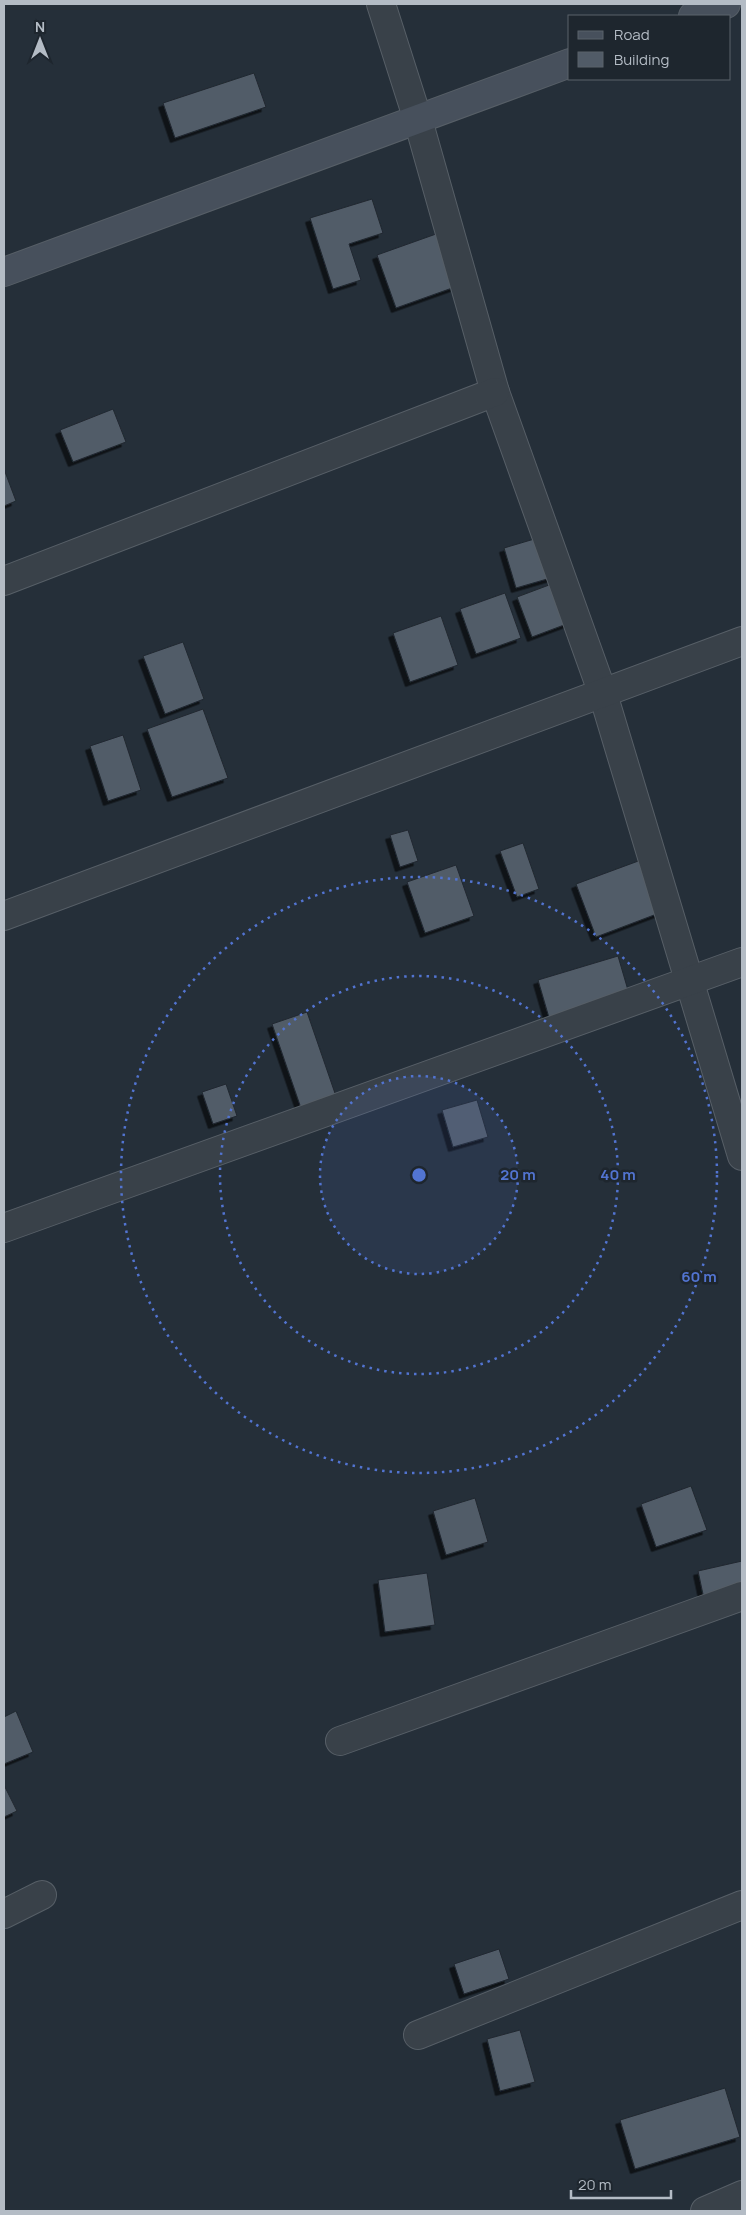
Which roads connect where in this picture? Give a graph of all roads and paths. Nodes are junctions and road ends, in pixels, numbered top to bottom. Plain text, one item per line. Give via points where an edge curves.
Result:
1 (381, 4) edge
2 (726, 4) edge
3 (696, 15) edge
4 (568, 64) edge
5 (418, 120) junction
6 (4, 272) edge
7 (495, 392) junction
8 (4, 581) edge
9 (742, 640) edge
10 (604, 694) junction
11 (4, 916) edge
12 (742, 962) edge
13 (690, 980) junction
14 (742, 1156) edge
15 (4, 1228) edge
16 (742, 1596) edge
17 (340, 1741) dead end
18 (42, 1895) dead end
19 (742, 1905) edge
20 (4, 1914) edge
21 (418, 2034) dead end
22 (742, 2195) edge
23 (705, 2211) edge

1 - 5 street
2 - 3 main road
4 - 5 main road
5 - 6 main road
5 - 7 street
7 - 8 street
7 - 10 street
9 - 10 street
10 - 11 street
10 - 13 street
12 - 13 street
13 - 14 street
13 - 15 street
16 - 17 street
18 - 20 street
19 - 21 street
22 - 23 street

